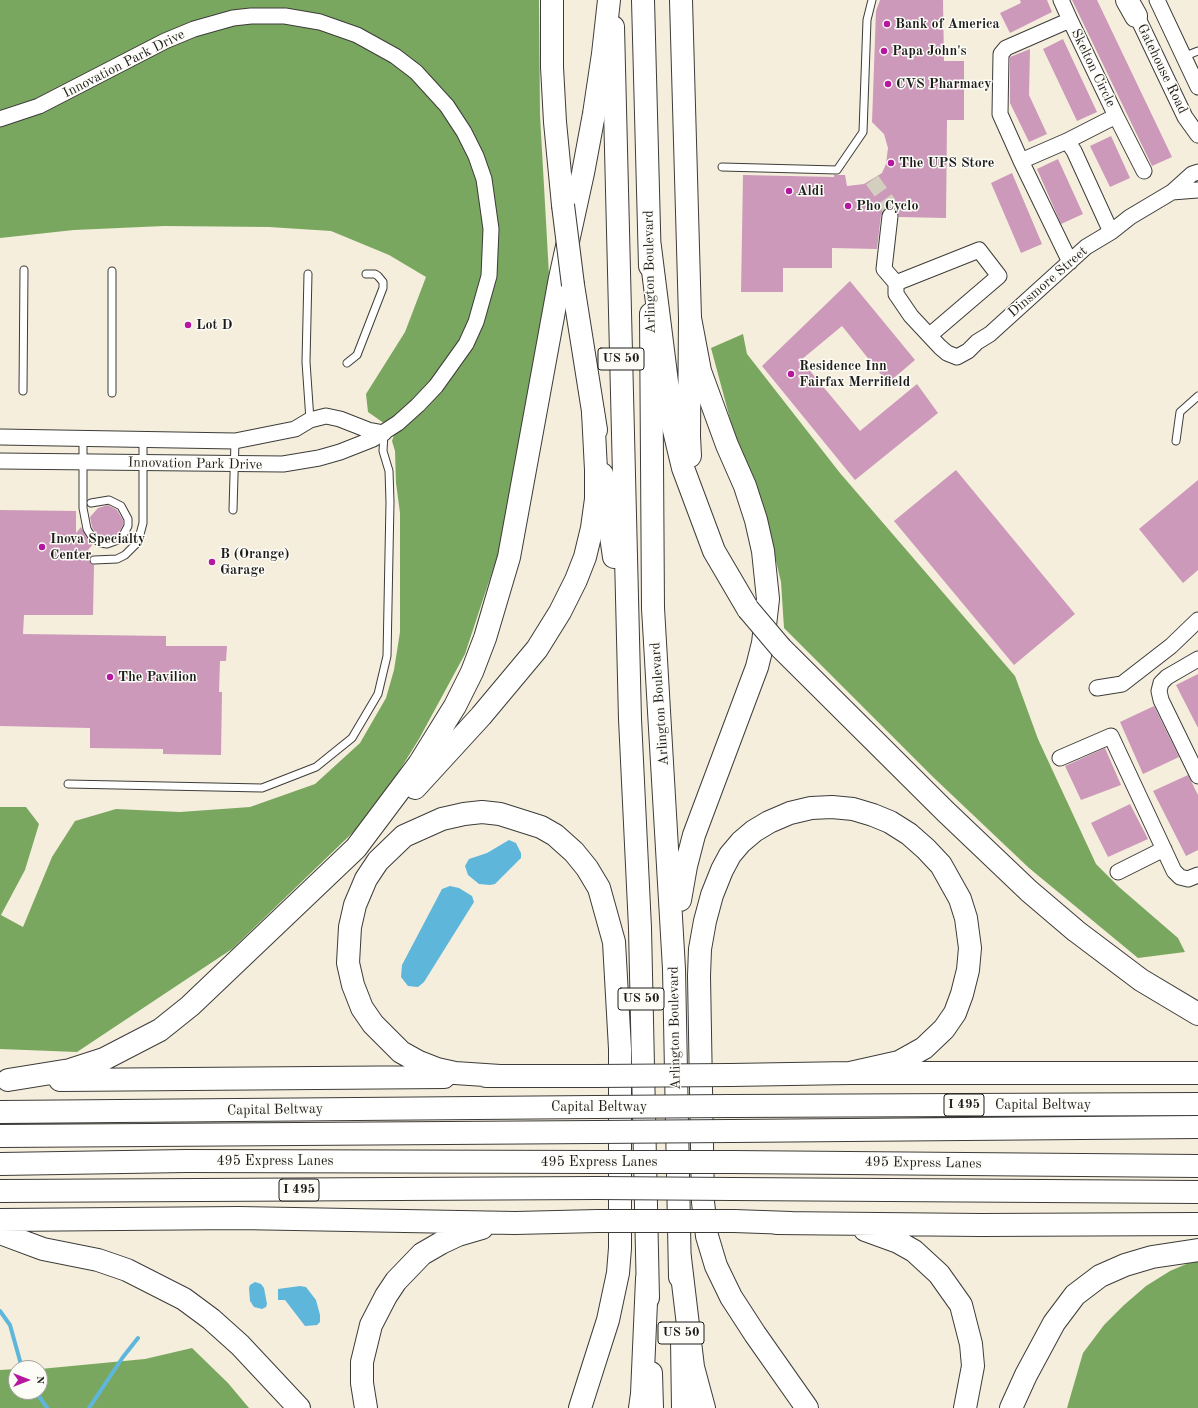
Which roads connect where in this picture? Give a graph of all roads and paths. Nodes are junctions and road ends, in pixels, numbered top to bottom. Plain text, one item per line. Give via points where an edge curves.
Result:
1 (609, 0) edge
2 (612, 0) edge
3 (643, 0) edge
4 (681, 0) edge
5 (685, 0) edge
6 (872, 0) edge
7 (1061, 0) edge
8 (1157, 0) edge
9 (551, 4) edge
10 (1131, 5) edge
11 (1070, 20) junction
12 (683, 33) junction
13 (1198, 51) edge
14 (1184, 57) junction
15 (1198, 87) edge
16 (1116, 116) junction
17 (0, 119) edge
18 (1198, 135) edge
19 (1067, 141) junction
20 (1021, 161) junction
21 (722, 167) dead end
22 (1144, 171) dead end
23 (1198, 172) edge
24 (1198, 190) edge
25 (1172, 192) junction
26 (890, 216) tunnel mouth
27 (1111, 232) junction
28 (650, 247) junction
29 (1070, 262) junction
30 (24, 270) dead end
31 (112, 271) dead end
32 (308, 274) dead end
33 (366, 274) dead end
34 (896, 283) junction
35 (690, 318) junction
36 (930, 335) junction
37 (347, 362) dead end
38 (23, 391) dead end
39 (112, 393) dead end
40 (1198, 396) edge
41 (593, 412) junction
42 (311, 426) junction
43 (384, 433) junction
44 (0, 437) edge
45 (83, 438) junction
46 (143, 439) junction
47 (235, 440) junction
48 (1176, 441) dead end
49 (0, 461) edge
50 (83, 462) junction
51 (143, 463) junction
52 (234, 464) junction
53 (694, 496) junction
54 (91, 503) dead end
55 (233, 510) dead end
56 (94, 560) dead end
57 (1198, 620) edge
58 (1198, 659) edge
59 (1097, 688) dead end
60 (630, 719) junction
61 (1060, 758) dead end
62 (1198, 776) edge
63 (68, 784) dead end
64 (356, 848) junction
65 (1164, 849) junction
66 (1118, 872) dead end
67 (1197, 880) edge
68 (674, 969) junction
69 (1198, 1014) edge
70 (850, 1073) junction
71 (1198, 1073) edge
72 (500, 1076) junction
73 (4, 1080) edge
74 (1198, 1104) edge
75 (0, 1112) edge
76 (1198, 1127) edge
77 (0, 1136) edge
78 (0, 1164) edge
79 (1198, 1166) edge
80 (0, 1191) edge
81 (1198, 1192) edge
82 (0, 1220) edge
83 (515, 1223) junction
84 (776, 1223) junction
85 (1198, 1224) edge
86 (0, 1233) edge
87 (1198, 1250) edge
88 (680, 1258) junction
89 (647, 1279) junction
90 (272, 1378) junction
91 (293, 1408) edge
92 (299, 1408) edge
93 (366, 1408) edge
94 (580, 1408) edge
95 (640, 1408) edge
96 (652, 1408) edge
97 (683, 1408) edge
98 (704, 1408) edge
99 (807, 1408) edge
100 (965, 1408) edge
101 (1011, 1408) edge

1 - 64 main road via 594,114 501,588 472,672 455,706 411,775
2 - 60 main road, Arlington Boulevard / US 50
3 - 28 main road, Arlington Boulevard / US 50
4 - 12 main road
5 - 12 main road
6 - 21 lane via 867,20 863,132 837,170
7 - 11 street, Skelton Circle
8 - 14 street, Gatehouse Road
9 - 41 main road, bridge via 555,122 563,205
10 - 18 street, Gatehouse Road via 1185,117
11 - 16 street, Skelton Circle
11 - 20 street, Skelton Circle via 1006,48 1001,54 1000,114
12 - 35 main road
13 - 14 lane
14 - 15 street, Gatehouse Road
16 - 19 street, Skelton Circle
16 - 22 street, Skelton Circle
17 - 43 street, Innovation Park Drive via 39,106 165,41 194,29 233,18 285,16 320,22 358,35 416,72 447,106 476,156 489,204 491,256 484,300 466,344 436,386 403,419
19 - 20 street, Skelton Circle
19 - 27 street
20 - 29 street, Skelton Circle
23 - 25 street, Dinsmore Street via 1192,174
24 - 25 street, Dinsmore Street
25 - 27 street, Dinsmore Street via 1130,217
26 - 34 street via 884,269
27 - 29 street, Dinsmore Street via 1086,247
28 - 53 main road via 672,422 683,468
28 - 68 main road, Arlington Boulevard / US 50 via 654,608
29 - 36 street, Dinsmore Street via 990,334 957,357 947,353
30 - 38 lane
31 - 39 lane
32 - 42 lane via 306,362
33 - 37 lane via 378,276 383,282 383,288 357,355
34 - 36 street, Dinsmore Street via 896,294 911,316
34 - 36 street via 979,250 999,276
35 - 53 main road via 689,436
35 - 68 main road via 700,371 756,520 763,551 768,600 757,667 706,801 686,866
40 - 48 lane via 1180,412
41 - 60 main road via 615,565
41 - 64 main road via 596,499 592,528 585,557 560,612 537,649 481,716
42 - 43 street, Innovation Park Drive via 326,416
42 - 47 street, Innovation Park Drive
43 - 52 street, Innovation Park Drive via 347,450 319,458 283,464
43 - 63 lane via 382,451 389,470 390,502 387,656 378,694 352,738 316,767 262,788
44 - 45 street, Innovation Park Drive
45 - 46 street, Innovation Park Drive
45 - 50 lane
46 - 47 street, Innovation Park Drive
46 - 51 lane
47 - 52 lane
49 - 50 street, Innovation Park Drive
50 - 51 street, Innovation Park Drive
50 - 54 lane via 83,508 86,528 100,543 107,544 121,539 128,526 128,519 122,506 109,500
51 - 52 street, Innovation Park Drive
51 - 56 lane via 143,523 138,542 125,556
52 - 55 lane
53 - 69 main road, bridge via 714,551 728,578 748,609 781,648 1029,891 1076,931 1141,980
57 - 59 street via 1171,646 1122,684
58 - 62 street via 1167,678 1161,683 1159,691
60 - 89 main road, Arlington Boulevard / US 50 via 640,928
61 - 65 street via 1111,736
64 - 73 main road via 205,993 160,1030 104,1059 70,1070
65 - 66 street
65 - 67 street via 1174,871 1180,876
68 - 88 main road, Arlington Boulevard / US 50
70 - 71 main road
70 - 72 main road, bridge
70 - 99 main road via 899,1062 924,1048 944,1028 955,1012 968,970 970,948 966,918 960,899 941,865 909,834 873,815 853,809 811,808 790,813 764,825 741,842 730,855 717,882 704,921 698,976 703,1202 707,1236 716,1266 731,1297
72 - 73 main road
72 - 94 main road via 455,1073 419,1062 401,1052 373,1024 362,1008 348,964 350,927 355,906 366,879 378,861 404,836 424,825 482,812 500,814 540,827 574,852 599,888 614,942 620,1049 620,1248 618,1273 608,1320
74 - 75 main road, Capital Beltway / I 495, bridge
76 - 77 main road, 495 Express Lanes / I 495, bridge
78 - 79 main road, 495 Express Lanes / I 495, bridge via 186,1161
80 - 81 main road, I 495, bridge via 597,1188
82 - 83 main road via 239,1218
83 - 84 main road, bridge
83 - 93 main road via 458,1235 441,1243 422,1254 396,1281 378,1310 366,1342 362,1362 362,1383
84 - 85 main road
84 - 100 main road via 840,1224 861,1228 898,1242 928,1263 961,1304 967,1324 973,1366
86 - 90 main road via 43,1249 98,1260 152,1282 184,1299 240,1345
87 - 101 main road via 1152,1257 1125,1265 1100,1276 1075,1295 1054,1323
88 - 97 main road, Arlington Boulevard / US 50
88 - 98 main road via 693,1367
89 - 95 main road
89 - 96 main road, Arlington Boulevard / US 50
90 - 91 main road
90 - 92 main road

